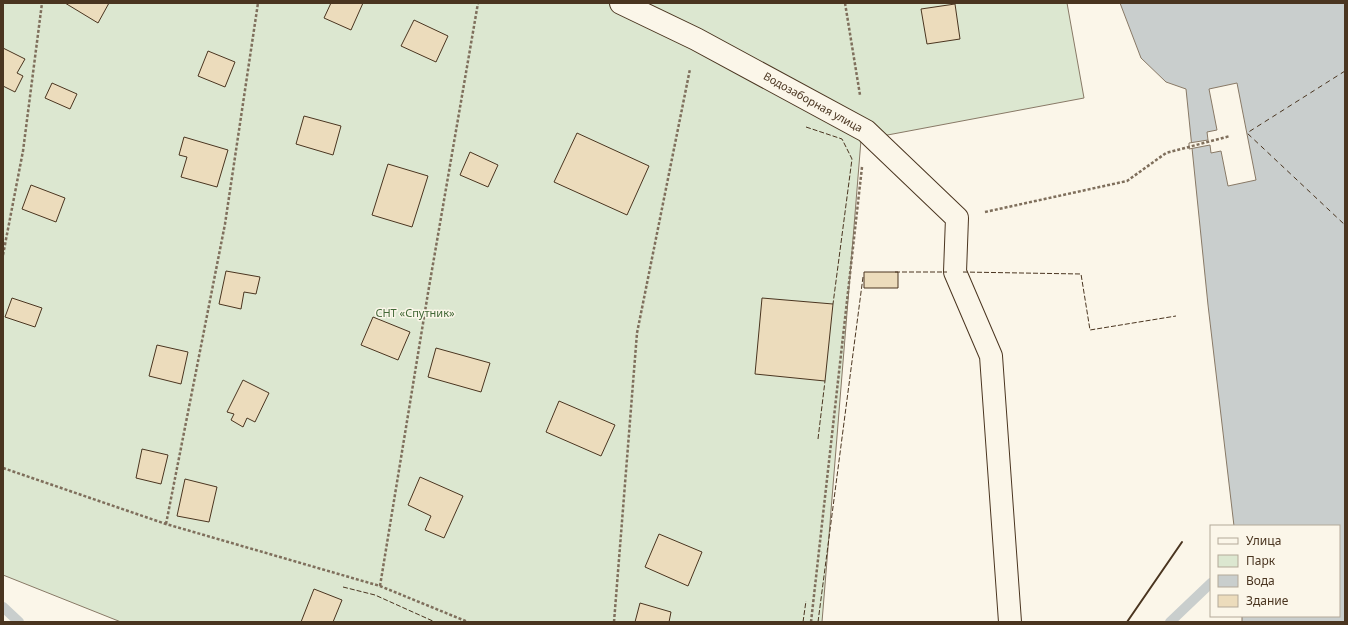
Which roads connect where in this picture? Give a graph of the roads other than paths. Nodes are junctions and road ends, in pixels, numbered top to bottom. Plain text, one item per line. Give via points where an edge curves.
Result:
1 (621, 3) edge
2 (1010, 622) edge

1 - 2 street, Водозаборная улица via 696,39 866,131 957,218 955,272 991,356

